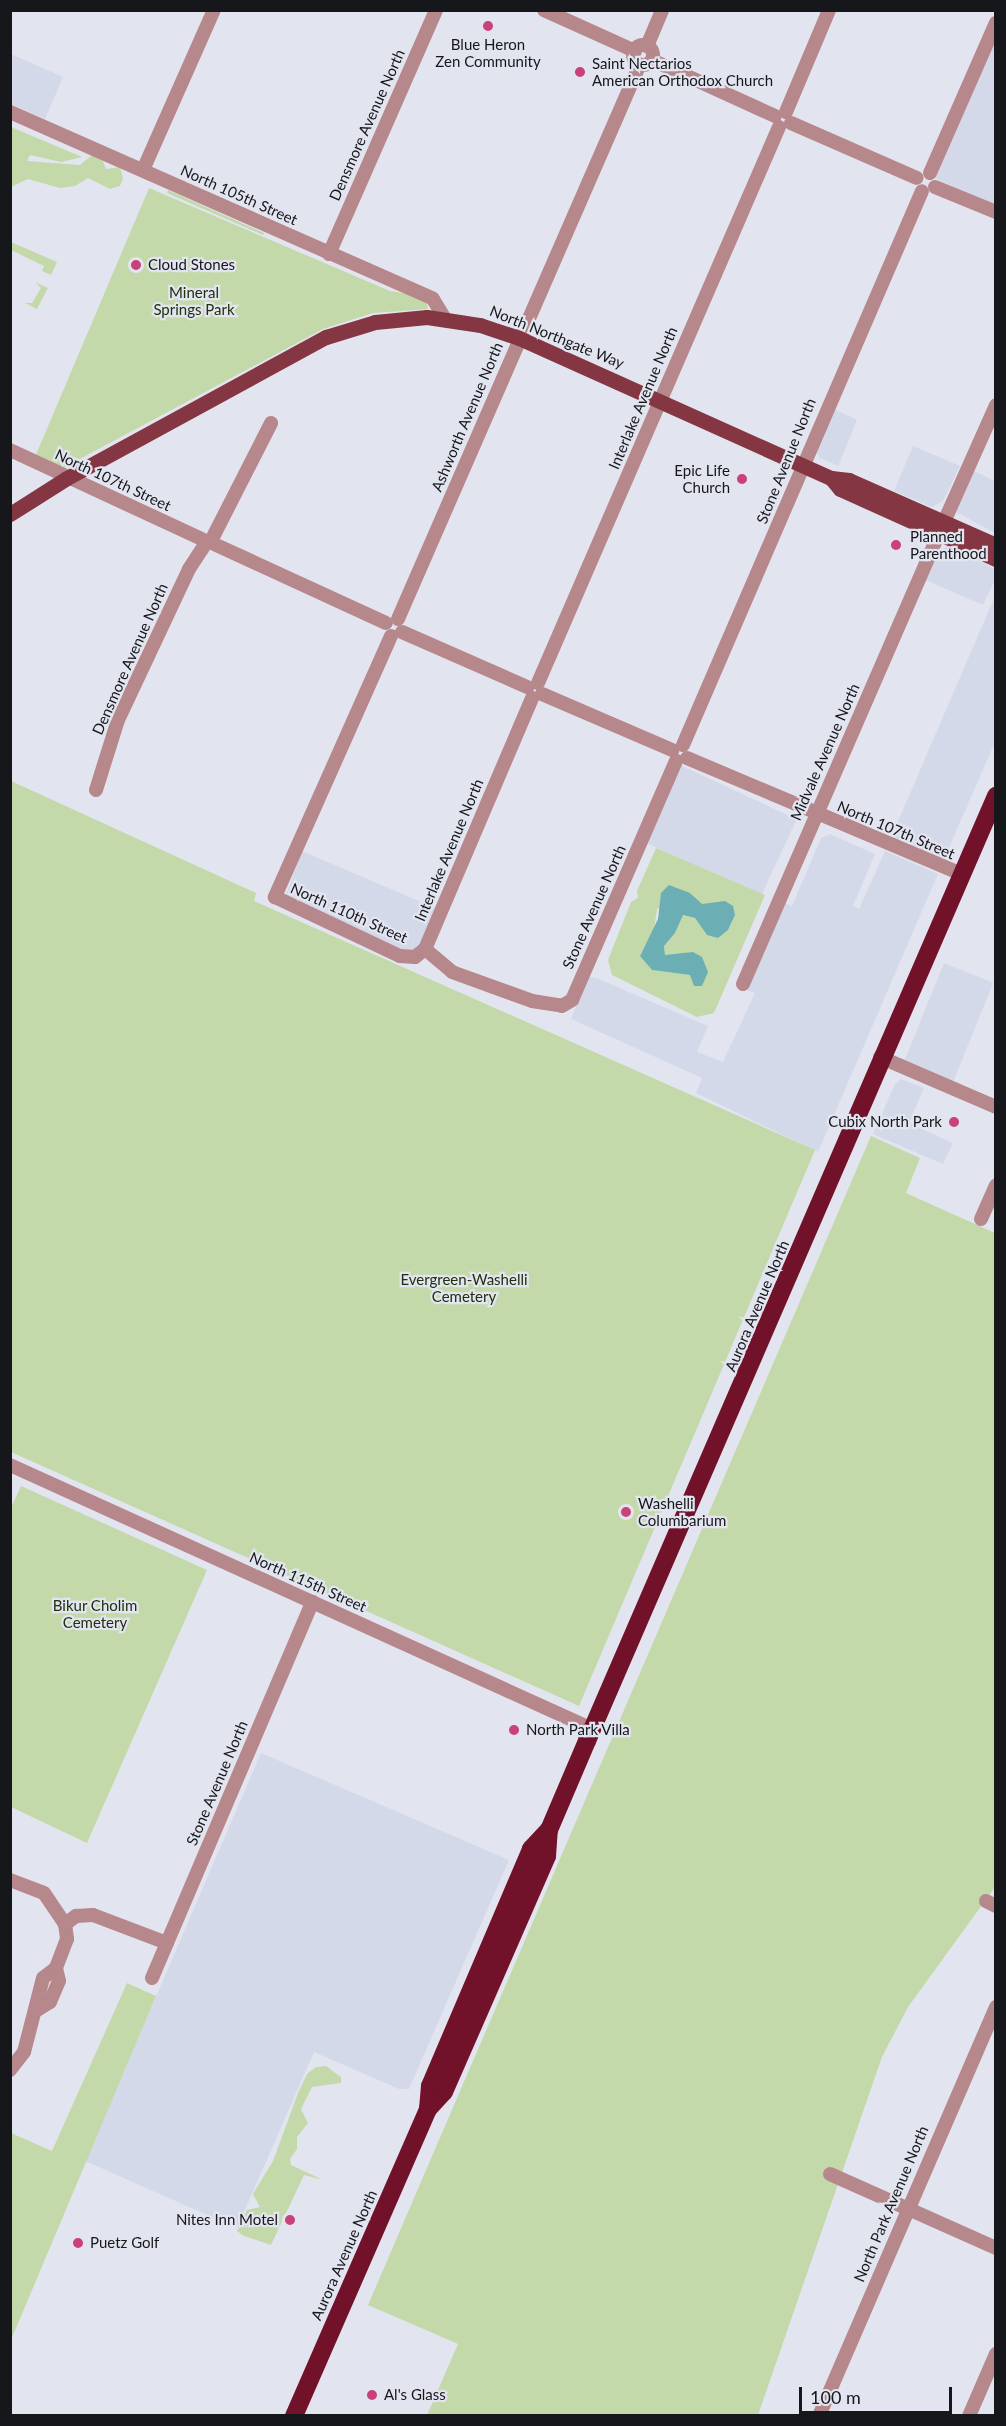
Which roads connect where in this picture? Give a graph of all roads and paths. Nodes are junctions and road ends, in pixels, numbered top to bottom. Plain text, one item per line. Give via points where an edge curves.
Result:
1 (214, 10) edge
2 (436, 10) edge
3 (544, 10) edge
4 (662, 10) edge
5 (829, 10) edge
6 (996, 23) edge
7 (643, 55) junction
8 (10, 112) edge
9 (783, 120) junction
10 (142, 170) junction
11 (926, 182) junction
12 (996, 212) edge
13 (329, 254) junction
14 (445, 318) junction
15 (519, 338) junction
16 (660, 401) junction
17 (996, 405) edge
18 (271, 423) dead end
19 (10, 450) edge
20 (801, 464) junction
21 (67, 478) junction
22 (10, 514) edge
23 (941, 528) junction
24 (208, 541) junction
25 (996, 545) edge
26 (996, 559) edge
27 (394, 627) junction
28 (535, 690) junction
29 (679, 753) junction
30 (96, 790) dead end
31 (996, 796) edge
32 (816, 814) junction
33 (989, 826) edge
34 (961, 874) junction
35 (275, 897) joint
36 (425, 949) junction
37 (743, 984) dead end
38 (572, 1000) joint
39 (880, 1057) junction
40 (996, 1107) edge
41 (996, 1185) edge
42 (981, 1219) dead end
43 (10, 1465) edge
44 (312, 1602) junction
45 (592, 1729) junction
46 (10, 1880) edge
47 (64, 1924) junction
48 (167, 1943) junction
49 (152, 1977) dead end
50 (996, 2007) edge
51 (10, 2070) edge
52 (830, 2175) dead end
53 (907, 2208) junction
54 (996, 2248) edge
55 (996, 2354) edge
56 (294, 2415) edge
57 (819, 2415) edge
58 (969, 2415) edge

1 - 10 street
2 - 13 street, Densmore Avenue North
3 - 7 street
4 - 7 street, Ashworth Avenue North
5 - 9 street, Interlake Avenue North
6 - 11 street, Stone Avenue North
7 - 9 street
7 - 15 street, Ashworth Avenue North
8 - 10 street, North 105th Street
9 - 11 street
9 - 16 street, Interlake Avenue North
10 - 13 street, North 105th Street
11 - 12 street
11 - 20 street, Stone Avenue North
13 - 14 street, North 105th Street via 433,299
14 - 15 main road, North Northgate Way
14 - 21 main road, North Northgate Way via 393,319 326,337
15 - 16 main road, North Northgate Way
15 - 27 street, Ashworth Avenue North
16 - 20 main road, North Northgate Way
16 - 28 street, Interlake Avenue North
17 - 23 street, Midvale Avenue North
18 - 24 street, Densmore Avenue North
19 - 21 street, North 107th Street
20 - 23 main road, North Northgate Way via 831,478 840,489
20 - 29 street, Stone Avenue North
21 - 22 main road, North Northgate Way
21 - 24 street, North 107th Street
23 - 25 main road, North Northgate Way
23 - 26 main road, North Northgate Way
23 - 32 street, Midvale Avenue North
24 - 27 street, North 107th Street
24 - 30 street, Densmore Avenue North via 189,569 118,720
27 - 28 street, North 107th Street
27 - 35 street, Ashworth Avenue North
28 - 29 street, North 107th Street
28 - 36 street, Interlake Avenue North
29 - 32 street, North 107th Street
29 - 38 street, Stone Avenue North
31 - 33 highway, Aurora Avenue North
32 - 34 street, North 107th Street
32 - 37 street, Midvale Avenue North
33 - 34 highway, Aurora Avenue North
34 - 39 highway, Aurora Avenue North
35 - 36 street, North 110th Street via 400,956 415,957
36 - 38 street, North 110th Street via 452,972 532,1000 562,1006
39 - 40 street
39 - 45 highway, Aurora Avenue North via 809,1232
41 - 42 street
43 - 44 street, North 115th Street
44 - 45 street, North 115th Street
44 - 48 street, Stone Avenue North
45 - 56 highway, Aurora Avenue North via 549,1830 531,1849 430,2086 428,2109
46 - 47 street via 44,1893
47 - 48 street via 76,1916 93,1915
47 - 51 street via 66,1944 56,1968 58,1981 51,2002 37,2010 24,2052
48 - 49 street, Stone Avenue North
50 - 53 street, North Park Avenue North
52 - 53 street
53 - 54 street
53 - 57 street, North Park Avenue North
55 - 58 street

